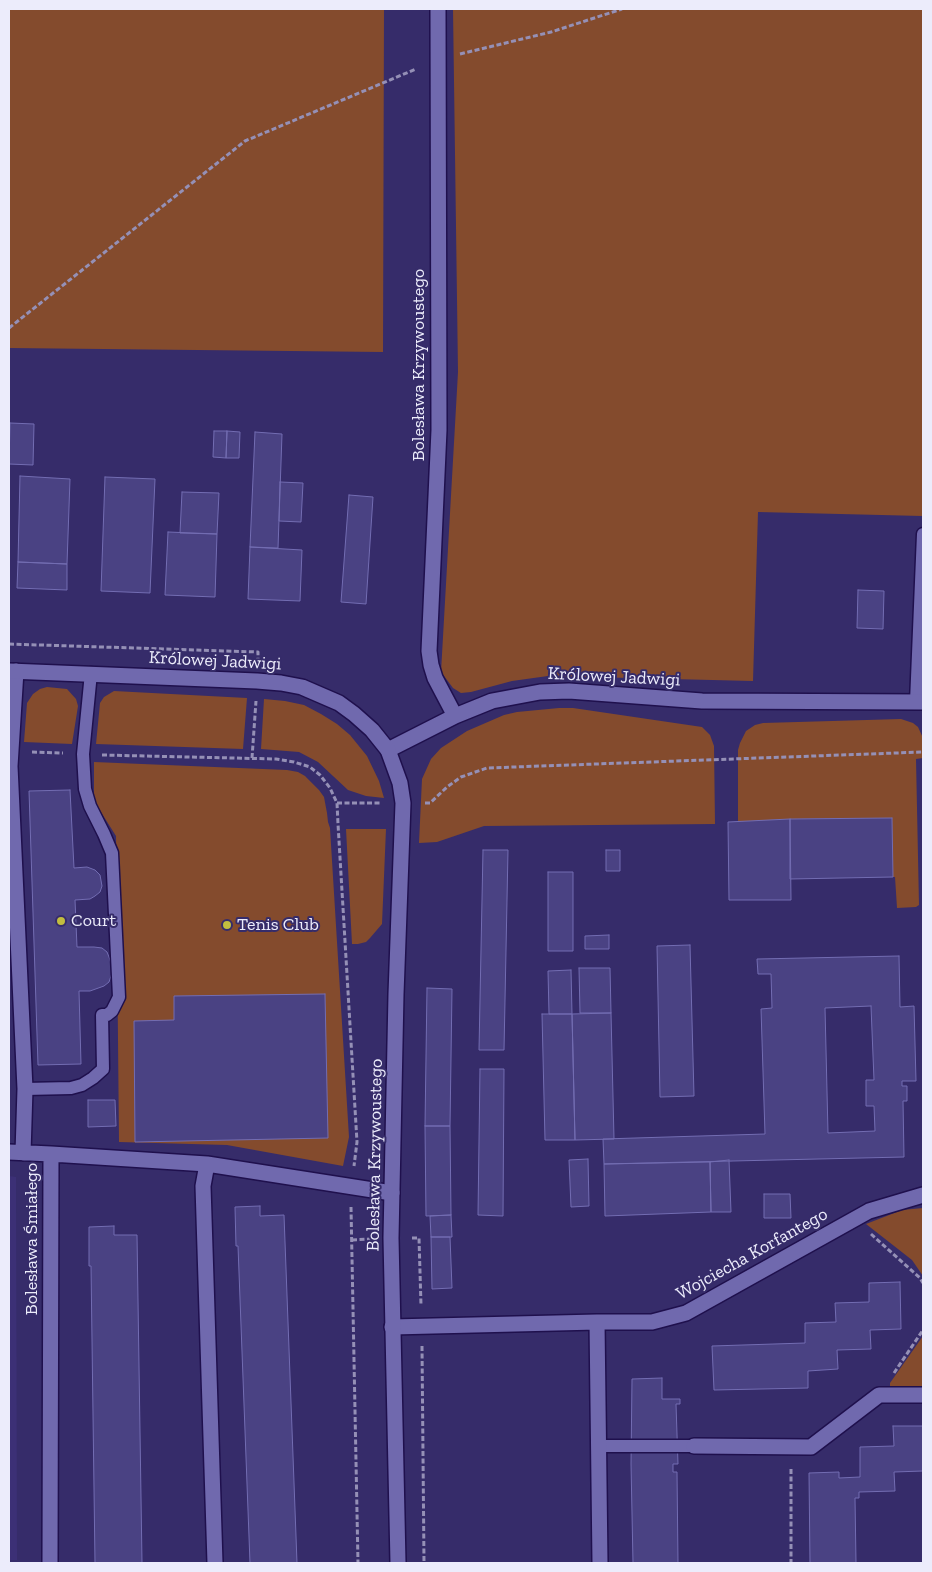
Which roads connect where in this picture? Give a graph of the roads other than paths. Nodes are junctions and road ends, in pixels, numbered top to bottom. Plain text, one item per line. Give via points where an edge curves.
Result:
1 (438, 9) edge
2 (923, 534) edge
3 (12, 671) edge
4 (91, 673) junction
5 (920, 702) edge
6 (454, 716) junction
7 (388, 750) junction
8 (10, 752) edge
9 (25, 1090) junction
10 (16, 1153) edge
11 (51, 1154) junction
12 (208, 1164) junction
13 (392, 1193) junction
14 (923, 1195) edge
15 (597, 1322) junction
16 (392, 1327) junction
17 (923, 1395) edge
18 (598, 1446) junction
19 (694, 1446) joint
20 (50, 1563) edge
21 (215, 1563) edge
22 (398, 1563) edge
23 (600, 1563) edge

1 - 6 street, Bolesława Krzywoustego via 439,430 429,651 435,678
2 - 5 lane
3 - 4 street, Królowej Jadwigi
3 - 8 street, Bolesława Śmiałego
4 - 7 street, Królowej Jadwigi via 257,680 302,687 339,703 372,730
4 - 9 lane via 83,754 85,789 112,853 119,997 112,1011 102,1015 103,1069 94,1078 70,1088
5 - 6 street, Królowej Jadwigi via 702,701 569,691 515,695
6 - 7 street, Królowej Jadwigi
7 - 13 street, Bolesława Krzywoustego via 403,803
8 - 9 street, Bolesława Śmiałego
9 - 10 street, Bolesława Śmiałego
10 - 11 street, Bolesława Śmiałego
11 - 12 street
11 - 20 street, Bolesława Śmiałego
12 - 13 street
12 - 21 street via 204,1186
13 - 16 street, Bolesława Krzywoustego
14 - 15 street, Wojciecha Korfantego via 869,1211 686,1313 652,1322
15 - 16 street, Wojciecha Korfantego
15 - 18 street
16 - 22 street, Bolesława Krzywoustego
17 - 19 street via 879,1396 811,1446
18 - 19 lane
18 - 23 street

